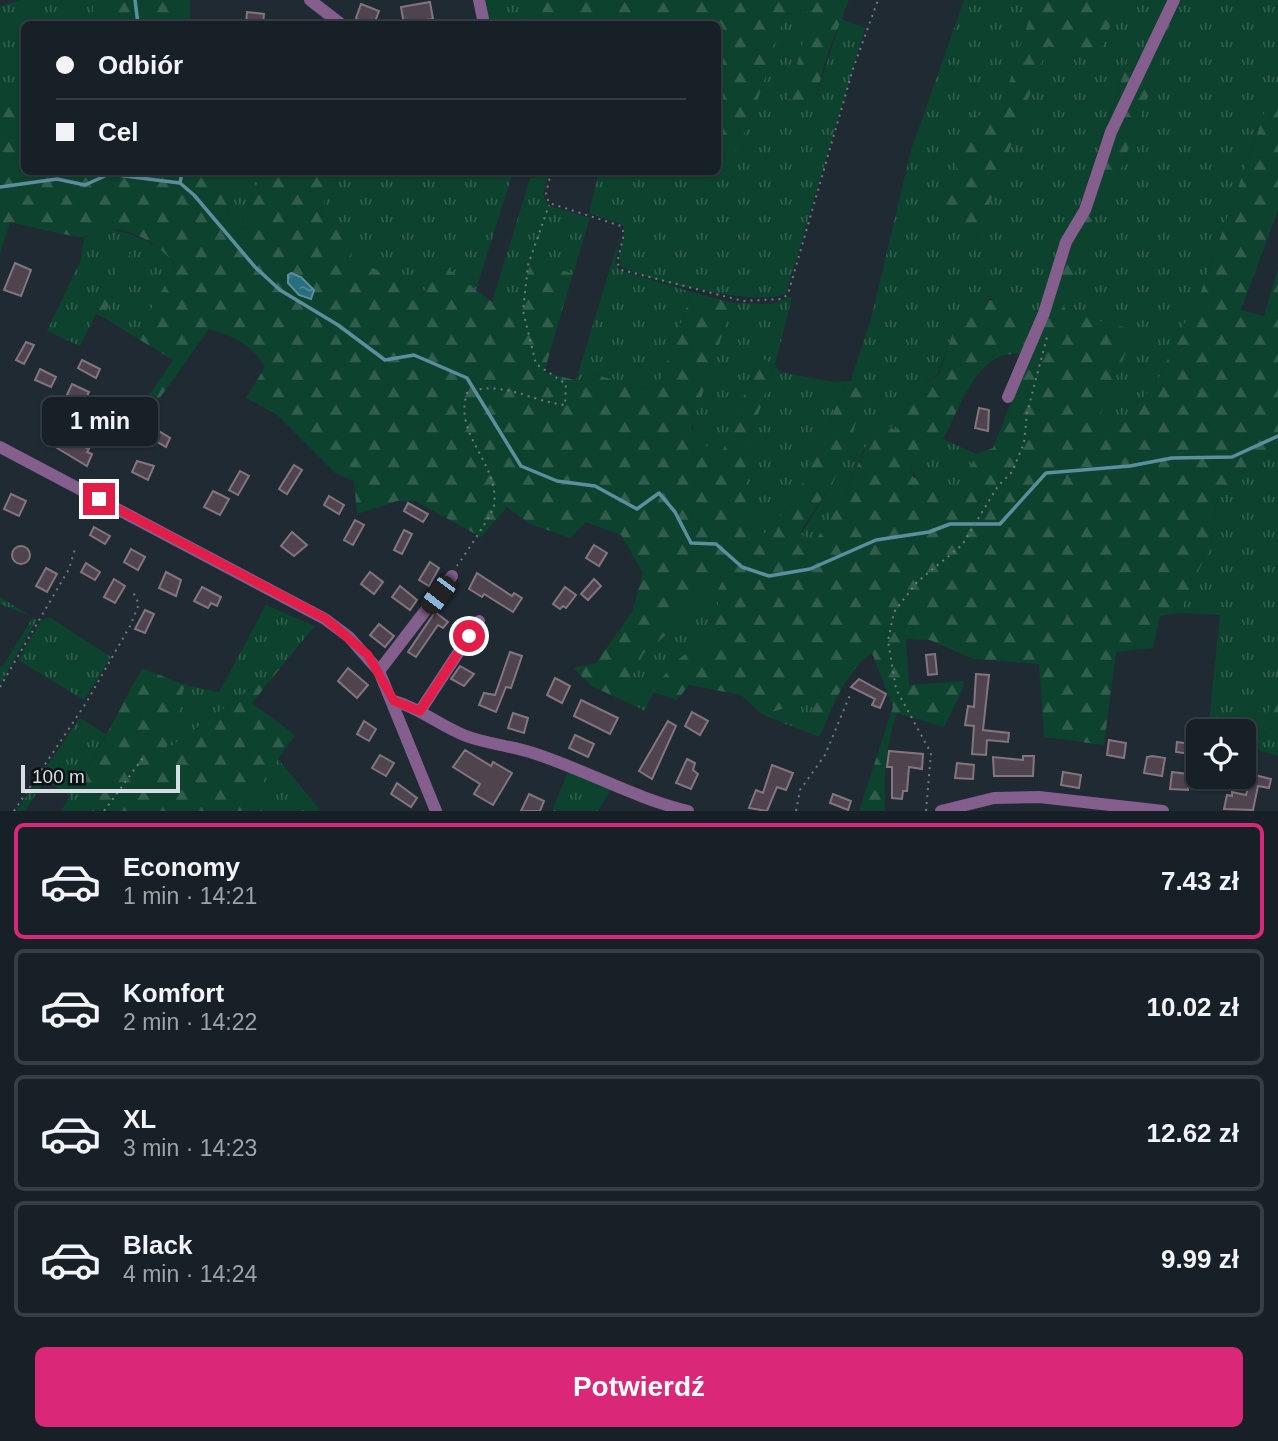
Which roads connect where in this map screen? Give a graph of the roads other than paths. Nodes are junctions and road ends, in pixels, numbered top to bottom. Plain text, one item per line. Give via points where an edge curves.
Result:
1 (310, 0) edge
2 (479, 0) edge
3 (1174, 0) edge
4 (337, 21) edge
5 (483, 21) edge
6 (1008, 397) dead end
7 (0, 447) edge
8 (452, 576) road end
9 (479, 621) dead end
10 (379, 671) junction
11 (394, 701) junction
12 (420, 711) junction
13 (436, 811) edge
14 (688, 811) edge
15 (941, 811) edge
16 (1163, 811) edge

1 - 4 street
2 - 5 street
3 - 6 street via 1111,132 1086,210 1062,250 1044,313
7 - 10 street via 326,619 359,646
8 - 10 street
9 - 12 street
10 - 11 street
11 - 12 street
11 - 13 street
12 - 14 street via 462,734 531,752
15 - 16 street via 994,798 1039,797

